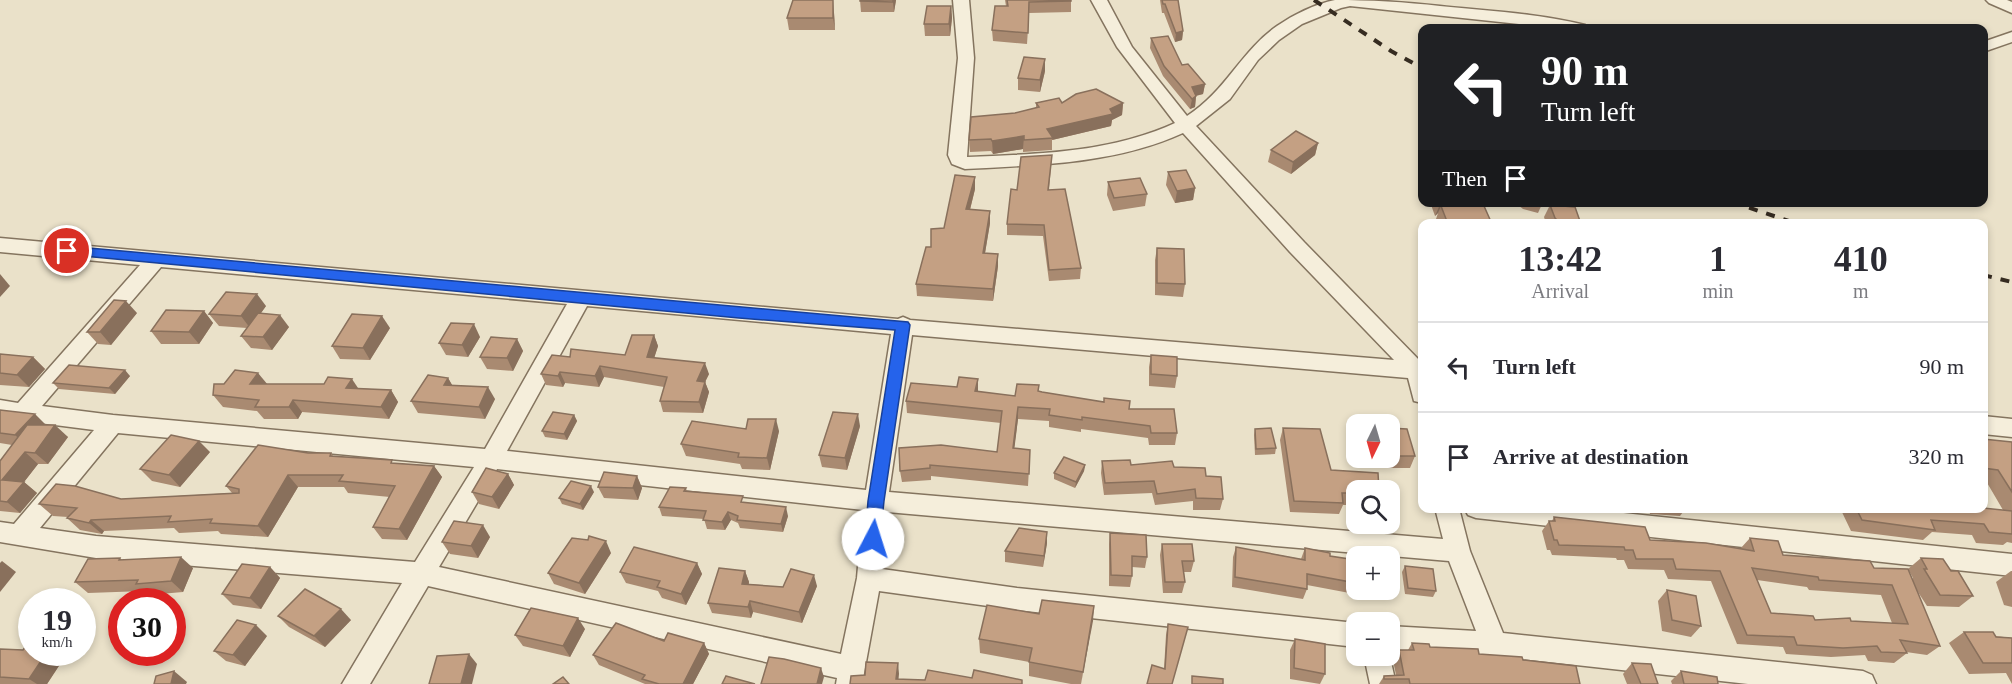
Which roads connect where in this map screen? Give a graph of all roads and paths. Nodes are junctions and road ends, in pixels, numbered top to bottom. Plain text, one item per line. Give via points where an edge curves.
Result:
1 (962, 0) edge
2 (1099, 0) edge
3 (1994, 0) edge
4 (2012, 8) edge
5 (1558, 24) edge
6 (2012, 37) edge
7 (1988, 45) edge
8 (1185, 125) junction
9 (0, 245) edge
10 (156, 259) junction
11 (580, 298) junction
12 (903, 325) junction
13 (1418, 370) edge
14 (1418, 371) edge
15 (0, 409) edge
16 (24, 411) junction
17 (113, 424) junction
18 (1988, 426) edge
19 (2012, 428) edge
20 (491, 459) junction
21 (876, 501) junction
22 (1448, 513) edge
23 (1523, 513) edge
24 (10, 533) edge
25 (1458, 551) junction
26 (2012, 565) edge
27 (422, 574) junction
28 (869, 578) junction
29 (1346, 634) edge
30 (1400, 639) edge
31 (1494, 644) junction
32 (1379, 666) edge
33 (850, 676) edge
34 (355, 684) edge
35 (1383, 684) edge
36 (1863, 684) edge

1 - 8 street via 966,53 960,162 1054,158 1107,151
2 - 8 street via 1139,70
3 - 4 street
5 - 8 street via 1350,1 1325,7 1273,37 1228,91
6 - 7 street
8 - 13 street via 1270,220
9 - 10 street
10 - 11 street
10 - 16 street
11 - 12 street
11 - 20 street
12 - 14 street
12 - 21 street
15 - 16 street
16 - 17 street
17 - 20 street
17 - 24 street
18 - 19 street
20 - 21 street
20 - 27 street
21 - 25 street
21 - 28 street
22 - 25 street
23 - 26 street
24 - 27 street via 96,547
25 - 31 street
27 - 33 street
27 - 34 street
28 - 29 street via 1017,599
28 - 33 street
30 - 31 street
31 - 36 street
32 - 35 street

